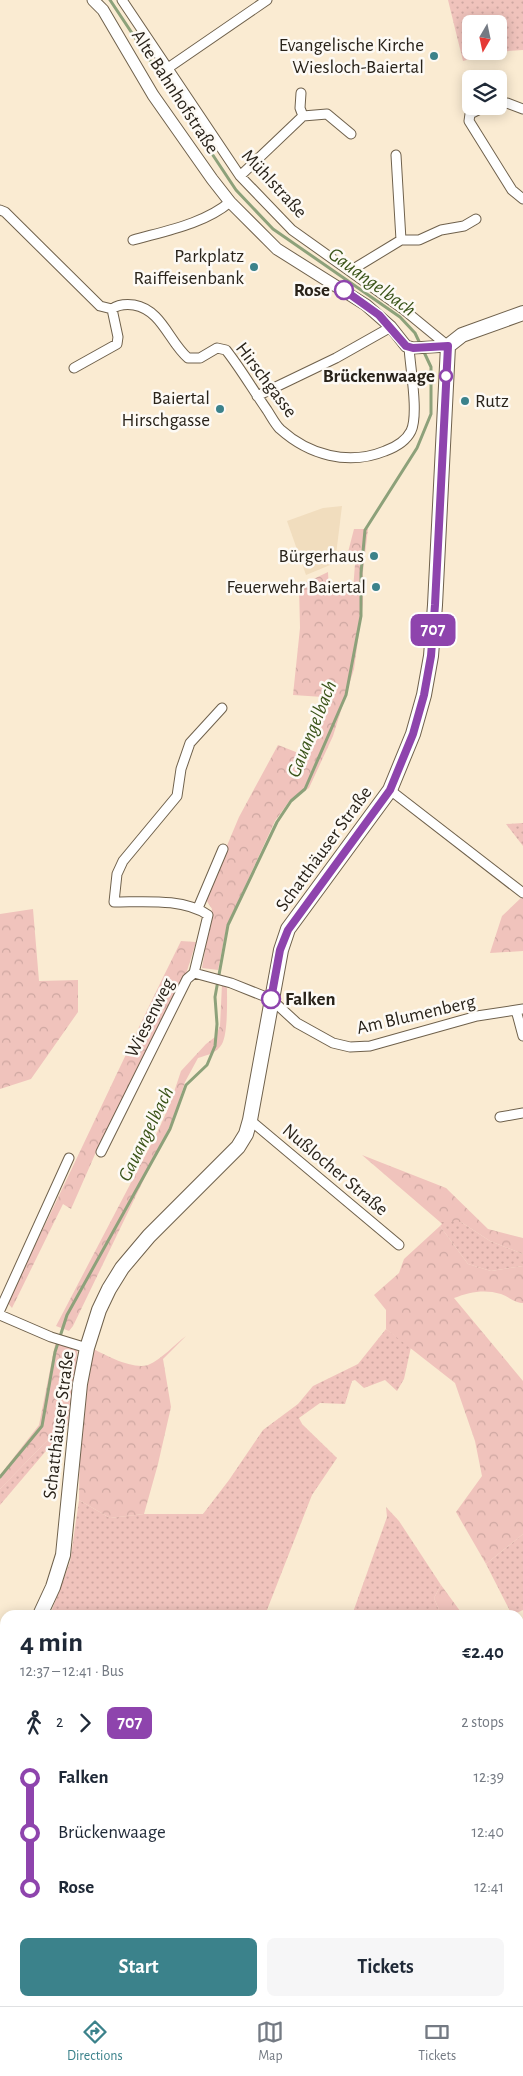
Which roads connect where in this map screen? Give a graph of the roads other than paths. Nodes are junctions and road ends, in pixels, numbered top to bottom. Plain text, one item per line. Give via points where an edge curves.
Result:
1 (93, 0) edge
2 (122, 0) edge
3 (267, 0) edge
4 (168, 68) junction
5 (301, 94) dead end
6 (507, 103) edge
7 (523, 109) edge
8 (470, 115) edge
9 (303, 116) junction
10 (351, 134) dead end
11 (396, 155) dead end
12 (240, 176) junction
13 (523, 199) edge
14 (230, 202) junction
15 (0, 210) edge
16 (476, 219) dead end
17 (133, 240) dead end
18 (401, 240) junction
19 (350, 271) junction
20 (112, 309) junction
21 (523, 313) edge
22 (391, 327) junction
23 (448, 346) junction
24 (413, 348) junction
25 (74, 368) dead end
26 (257, 396) junction
27 (222, 708) dead end
28 (390, 790) junction
29 (223, 849) dead end
30 (523, 893) edge
31 (198, 908) junction
32 (194, 973) junction
33 (271, 999) junction
34 (520, 1010) edge
35 (523, 1036) edge
36 (523, 1113) edge
37 (500, 1117) dead end
38 (250, 1120) junction
39 (101, 1152) dead end
40 (69, 1158) dead end
41 (398, 1244) dead end
42 (0, 1310) edge
43 (0, 1315) edge
44 (87, 1348) junction
45 (42, 1610) edge

1 - 14 street, Alte Bahnhofstraße via 103,10 154,95
2 - 4 street, Mühlstraße
3 - 4 street
4 - 12 street, Mühlstraße
5 - 9 street
6 - 7 street
8 - 13 street via 470,121 506,182
9 - 10 street via 327,114
9 - 12 street
11 - 18 street
12 - 19 street, Mühlstraße via 292,230
14 - 17 street via 191,223
14 - 22 street, Alte Bahnhofstraße via 277,249 366,305
15 - 20 street via 100,306
16 - 18 street via 419,240
18 - 19 street
19 - 23 street, Mühlstraße
20 - 25 street via 117,344
20 - 26 street, Hirschgasse via 126,304 152,312 188,358 200,358 217,348 226,350
21 - 23 main road via 462,334
22 - 24 street, Alte Bahnhofstraße via 404,344
22 - 26 street
23 - 24 street
23 - 28 main road, Schatthäuser Straße via 431,656 413,734
24 - 26 street, Hirschgasse via 412,429 407,439 373,456 346,459 316,453 298,444 278,427
27 - 31 street via 190,743 181,769 177,796 123,861 116,883 114,902 163,902
28 - 30 street
28 - 33 main road, Schatthäuser Straße via 288,930 280,950
29 - 31 street
31 - 32 street via 208,915
32 - 33 street, Wiesenweg
32 - 39 street, Wiesenweg via 187,979
33 - 34 street, Am Blumenberg via 297,1024 333,1043 359,1047 477,1016
33 - 38 main road, Schatthäuser Straße
34 - 35 street
36 - 37 street
38 - 41 street, Nußlocher Straße
38 - 44 main road, Schatthäuser Straße via 238,1147 149,1236 122,1268 99,1310
40 - 42 street
43 - 44 street
44 - 45 main road, Schatthäuser Straße via 80,1384 63,1555

